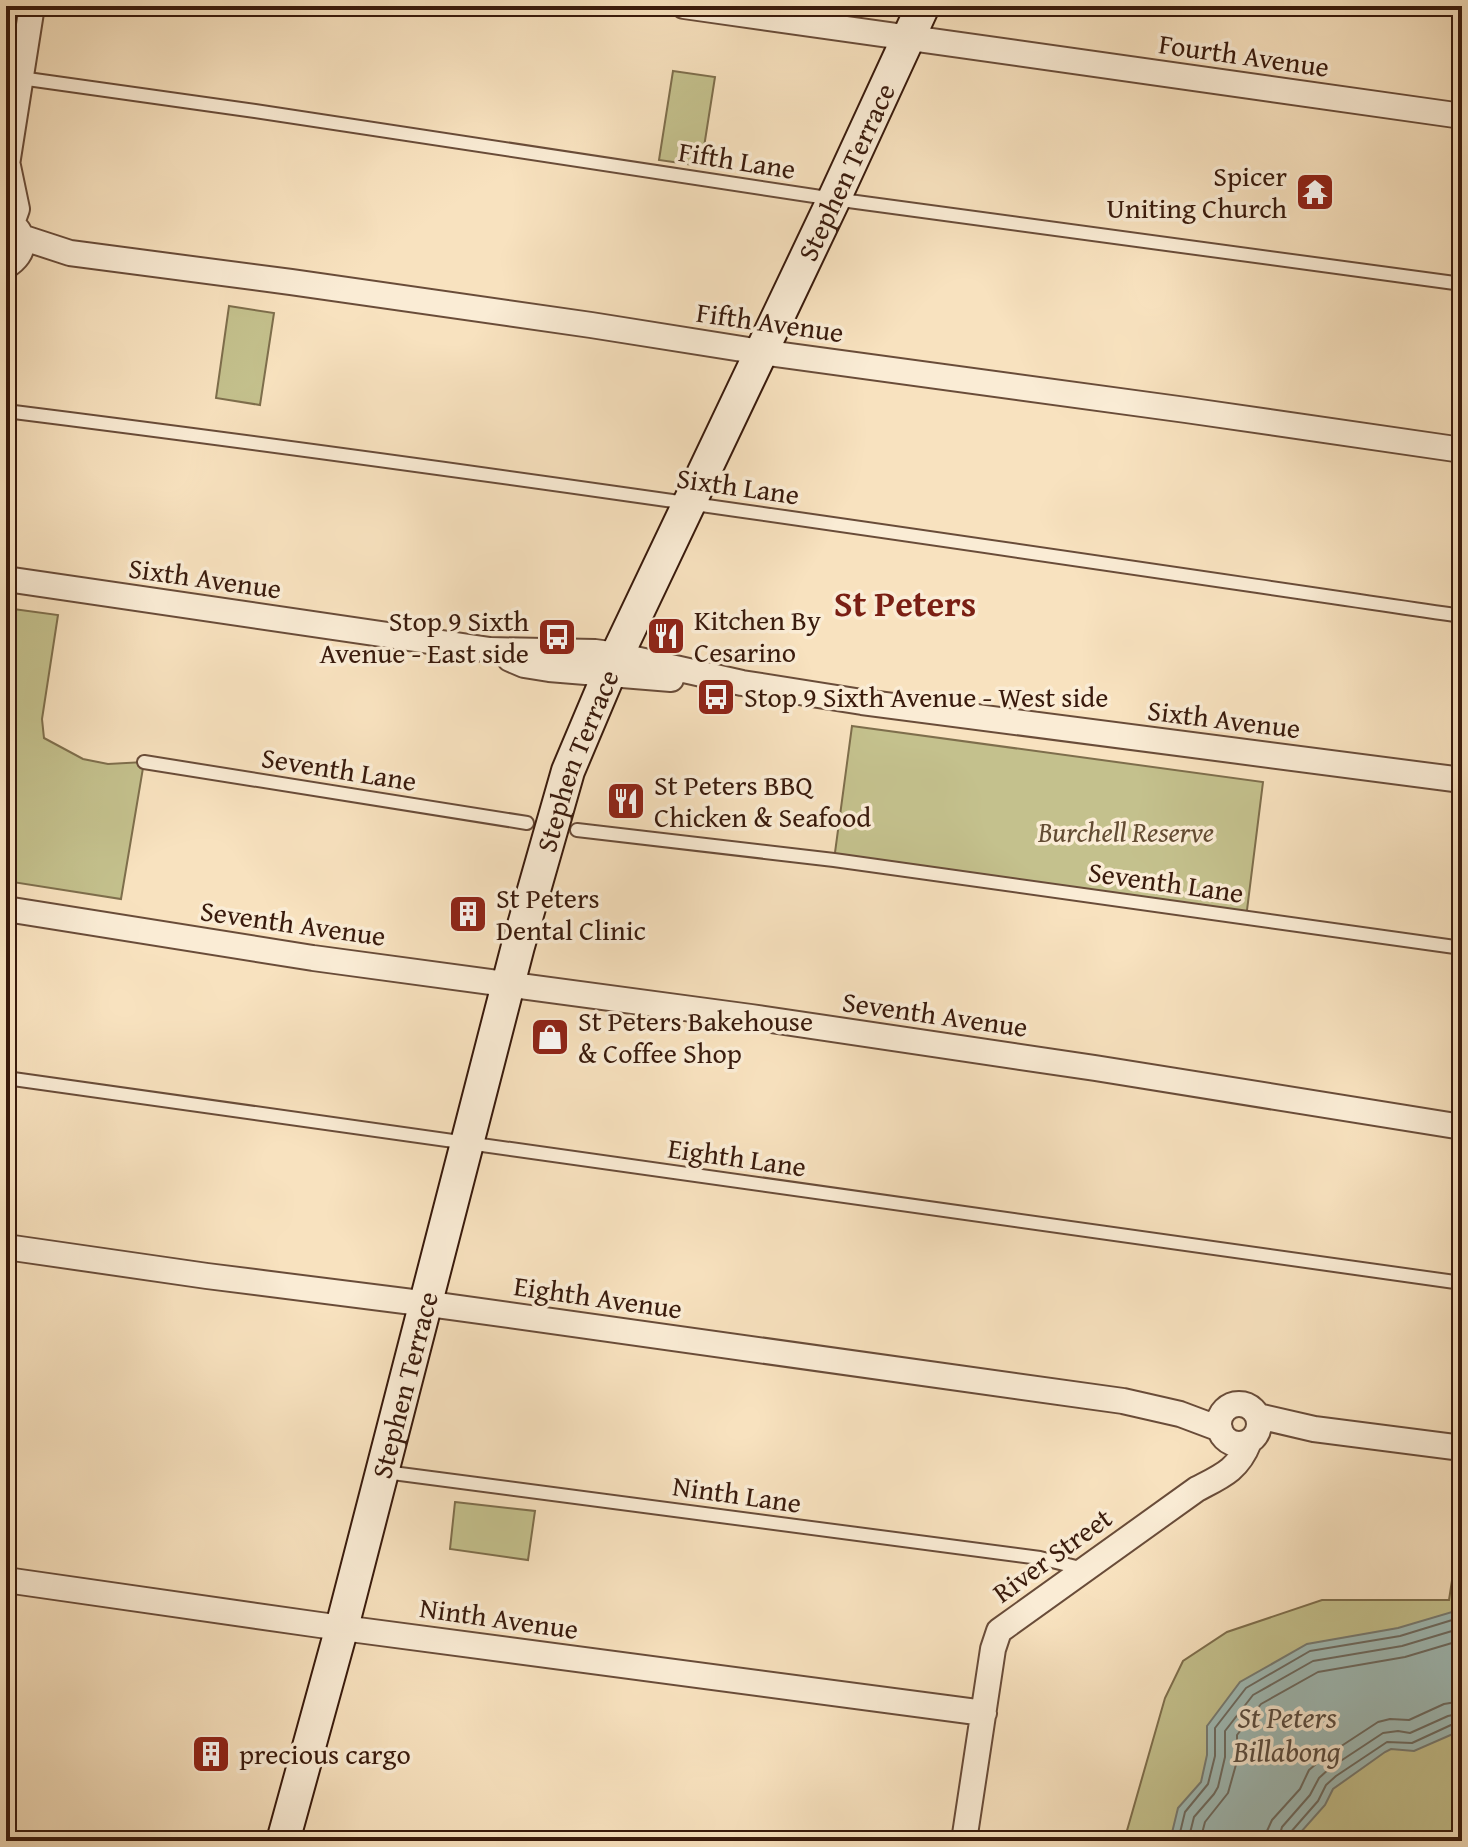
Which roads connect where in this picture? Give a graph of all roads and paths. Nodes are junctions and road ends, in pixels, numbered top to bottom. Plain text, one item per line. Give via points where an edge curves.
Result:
1 (32, 6) edge
2 (684, 6) edge
3 (923, 6) edge
4 (908, 38) junction
5 (14, 77) edge
6 (1462, 116) edge
7 (7, 168) edge
8 (834, 199) junction
9 (13, 241) edge
10 (1462, 284) edge
11 (761, 352) junction
12 (6, 411) edge
13 (1462, 450) edge
14 (689, 503) junction
15 (6, 579) edge
16 (1462, 616) edge
17 (612, 665) junction
18 (144, 762) dead end
19 (1462, 780) edge
20 (527, 823) dead end
21 (577, 830) dead end
22 (10, 911) edge
23 (1462, 948) edge
24 (509, 984) junction
25 (6, 1078) edge
26 (1462, 1127) edge
27 (467, 1143) junction
28 (6, 1247) edge
29 (1462, 1283) edge
30 (426, 1304) junction
31 (1238, 1429) junction
32 (1462, 1448) edge
33 (382, 1471) junction
34 (1084, 1569) junction
35 (6, 1580) edge
36 (342, 1627) junction
37 (984, 1713) junction
38 (283, 1841) edge
39 (964, 1841) edge

1 - 5 street
2 - 4 street, Fourth Avenue
3 - 4 main road, Stephen Terrace
4 - 6 street, Fourth Avenue
4 - 8 main road, Stephen Terrace
5 - 7 street
5 - 8 lane, Fifth Lane
7 - 9 street via 17,209
8 - 10 lane, Fifth Lane
8 - 11 main road, Stephen Terrace
9 - 11 street, Fifth Avenue
11 - 13 street, Fifth Avenue
11 - 14 main road, Stephen Terrace
12 - 14 lane, Sixth Lane
14 - 16 lane, Sixth Lane
14 - 17 main road, Stephen Terrace
15 - 17 street, Sixth Avenue via 490,650 549,669
17 - 19 street, Sixth Avenue
17 - 24 main road, Stephen Terrace via 568,771
18 - 20 lane, Seventh Lane
21 - 23 lane, Seventh Lane via 834,860
22 - 24 street, Seventh Avenue
24 - 26 street, Seventh Avenue
24 - 27 main road, Stephen Terrace
25 - 27 lane, Eighth Lane
27 - 29 lane, Eighth Lane
27 - 30 main road, Stephen Terrace
28 - 30 street, Eighth Avenue
30 - 31 street, Eighth Avenue via 1123,1401
30 - 33 main road, Stephen Terrace
31 - 32 street, Eighth Avenue via 1314,1429
31 - 34 street, River Street via 1197,1489
33 - 34 lane, Ninth Lane via 1040,1558
33 - 36 main road, Stephen Terrace
34 - 37 street, River Street via 999,1631
35 - 36 street, Ninth Avenue
36 - 37 street, Ninth Avenue
36 - 38 main road, Stephen Terrace
37 - 39 street, River Street

